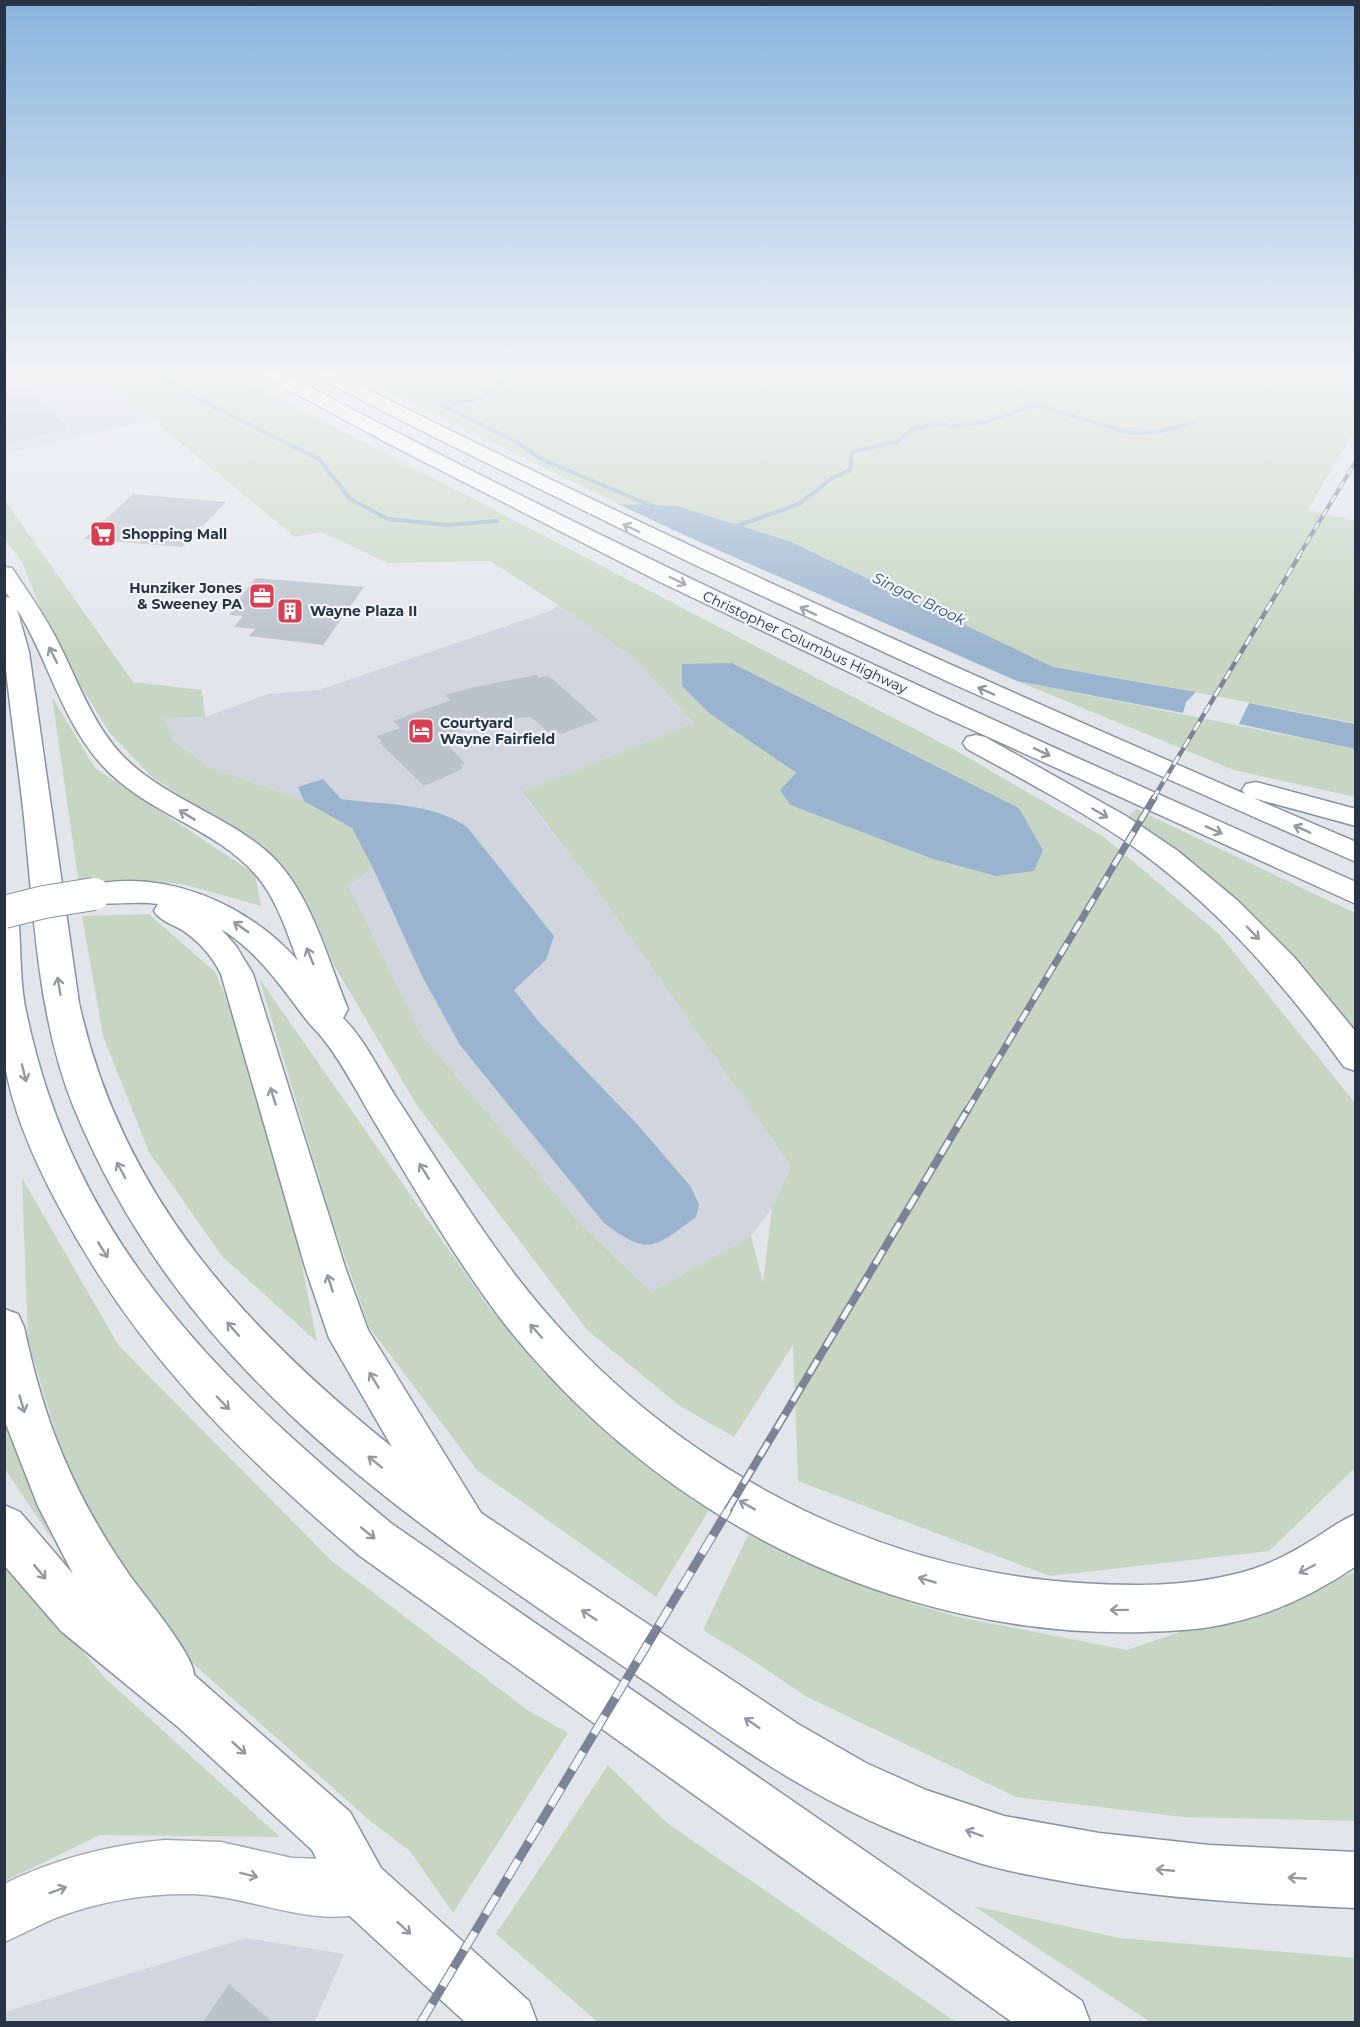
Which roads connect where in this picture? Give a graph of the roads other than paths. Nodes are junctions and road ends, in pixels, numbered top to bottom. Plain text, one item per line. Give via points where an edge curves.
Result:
1 (442, 464) edge
2 (499, 464) edge
3 (4, 573) edge
4 (704, 594) junction
5 (4, 603) edge
6 (1039, 714) junction
7 (1356, 818) edge
8 (1356, 853) edge
9 (94, 894) junction
10 (1356, 894) edge
11 (4, 912) edge
12 (4, 926) edge
13 (7, 1021) edge
14 (336, 1031) junction
15 (1356, 1058) edge
16 (4, 1327) edge
17 (4, 1528) edge
18 (471, 1536) junction
19 (1356, 1537) edge
20 (196, 1709) junction
21 (1356, 1881) edge
22 (361, 1888) junction
23 (4, 1914) edge
24 (508, 2022) edge
25 (1061, 2022) edge

1 -> 4 main road, Christopher Columbus Highway
6 -> 2 main road, Christopher Columbus Highway via 656,540
14 -> 3 main road via 334,1012 290,907 269,871 255,856 138,783 111,759 94,736 38,625
4 -> 10 main road, Christopher Columbus Highway
4 -> 15 main road via 1049,783 1135,835 1240,919 1291,973
18 -> 5 main road via 316,1414 240,1336 164,1241 110,1149 76,1065 65,1025 19,663
6 - 7 main road via 1250,788
8 -> 6 main road, Christopher Columbus Highway
9 - 11 main road, bridge
14 -> 9 main road via 320,1017 281,962 252,935 218,912 151,892
18 -> 9 main road via 350,1338 231,961 213,938 187,920 147,904
12 - 13 main road
13 -> 25 main road via 42,1130 89,1228 161,1334 255,1437 376,1540
19 -> 14 main road via 1288,1579 1236,1598 1134,1609 1092,1609 963,1591 888,1569 774,1521 719,1490 631,1425 522,1316 470,1244
16 -> 20 main road via 20,1399 54,1492 108,1586
17 -> 20 main road via 78,1614
21 -> 18 main road via 1150,1869 1004,1843 931,1817 864,1789 800,1755
20 -> 22 main road via 332,1831
23 -> 22 main road via 57,1890 101,1876 142,1869 224,1869 292,1886
22 -> 24 main road

